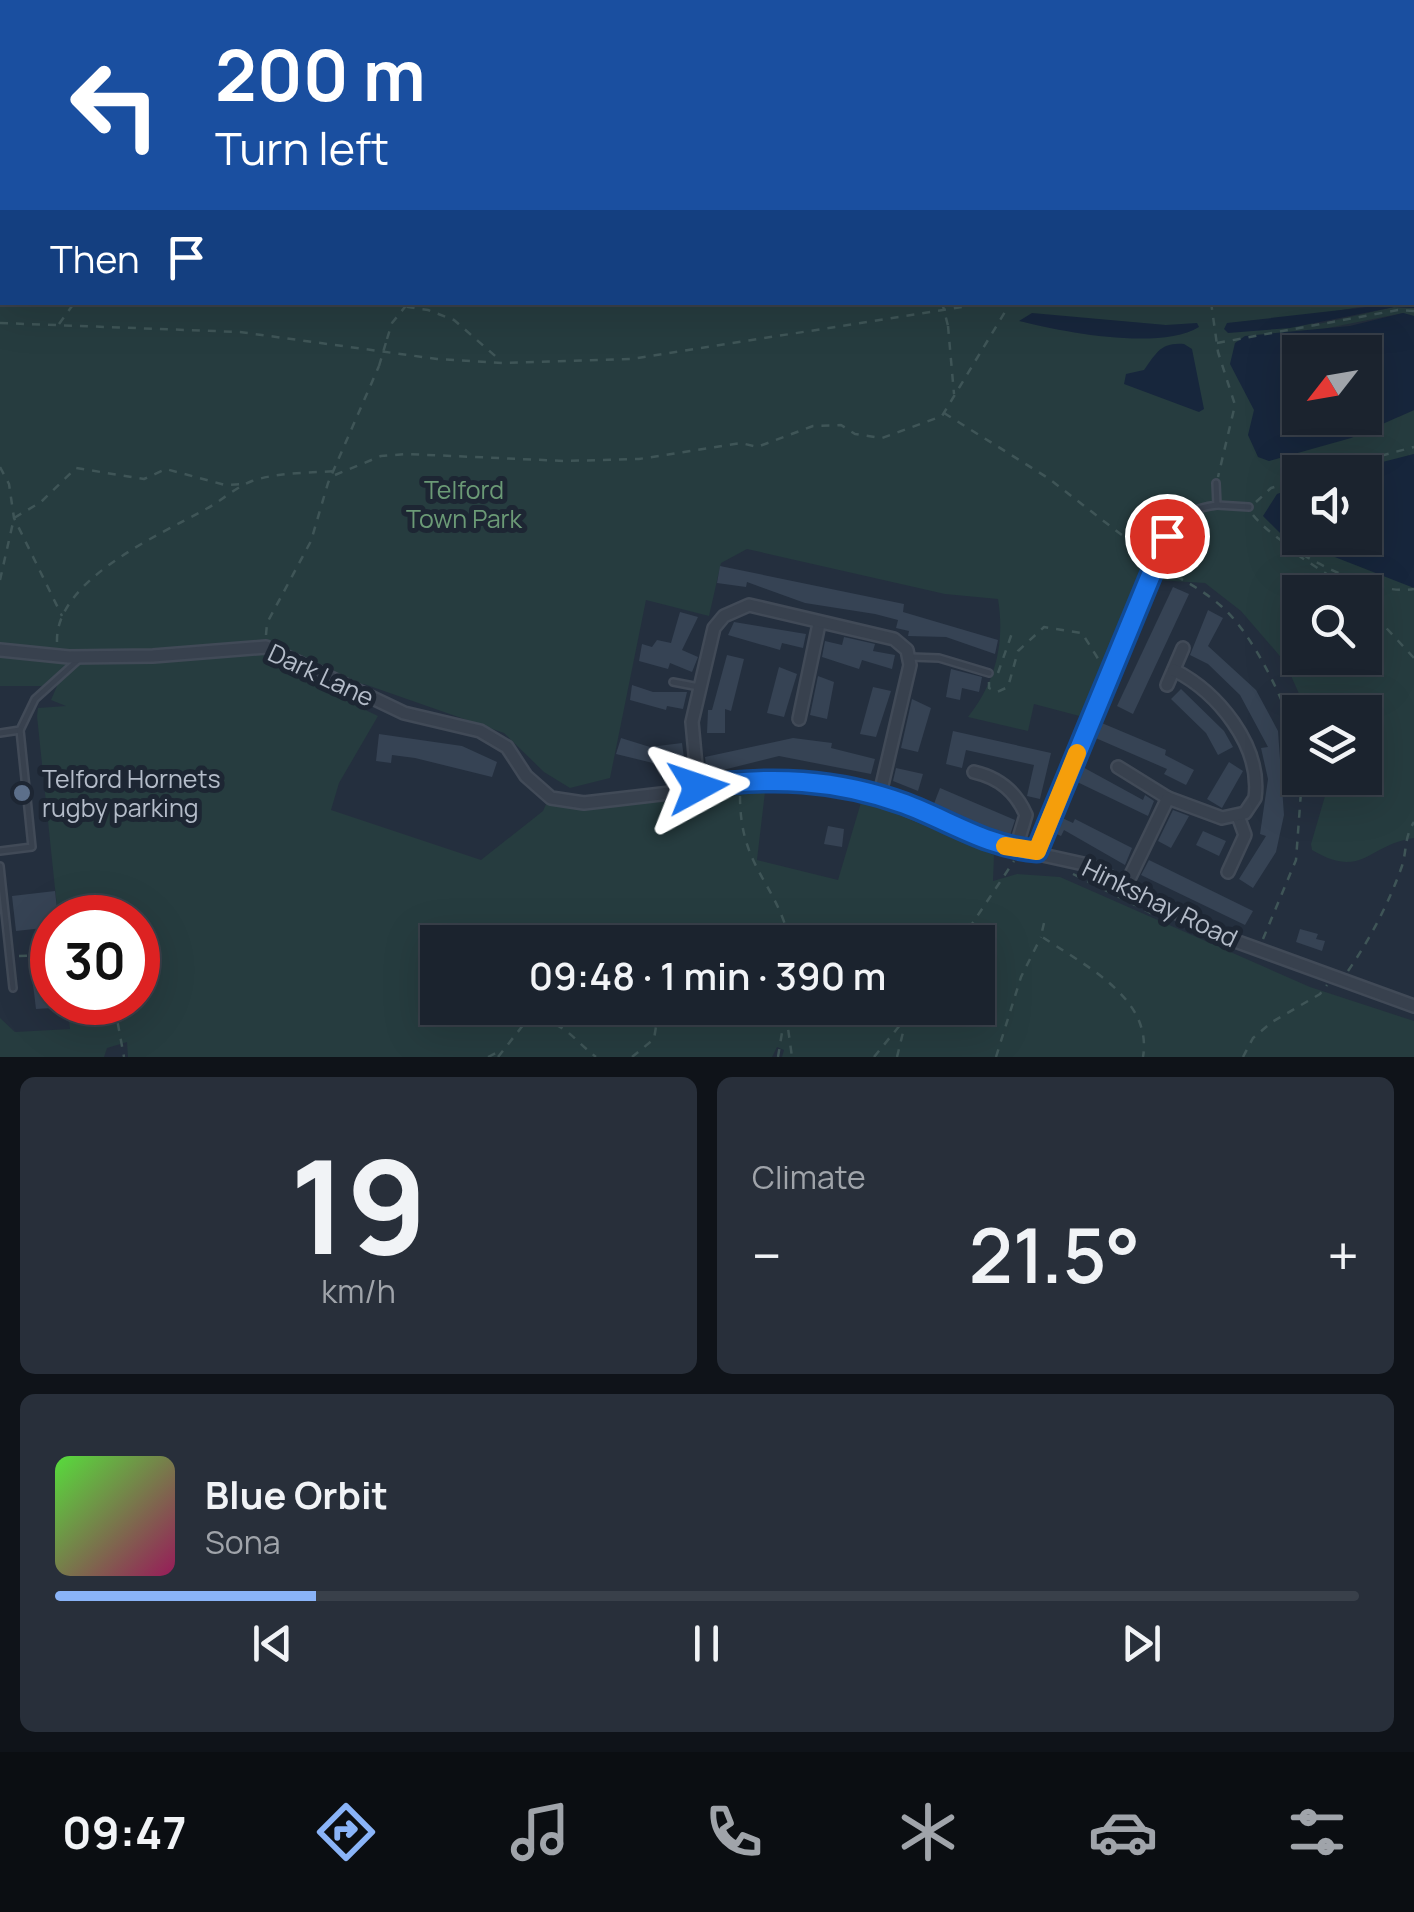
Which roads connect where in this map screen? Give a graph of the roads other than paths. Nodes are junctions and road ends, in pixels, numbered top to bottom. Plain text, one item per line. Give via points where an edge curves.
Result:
1 (1216, 483) road end
2 (1217, 506) junction
3 (1249, 508) road end
4 (819, 624) junction
5 (1183, 648) dead end
6 (0, 650) edge
7 (82, 656) junction
8 (911, 657) junction
9 (1174, 670) junction
10 (989, 673) road end
11 (673, 682) dead end
12 (1167, 685) dead end
13 (698, 687) junction
14 (798, 720) dead end
15 (20, 730) junction
16 (0, 733) edge
17 (1118, 768) dead end
18 (974, 772) dead end
19 (698, 787) junction
20 (551, 798) joint
21 (879, 798) junction
22 (1168, 798) junction
23 (1238, 816) junction
24 (1026, 850) junction
25 (0, 851) edge
26 (0, 866) edge
27 (1228, 872) dead end
28 (1127, 884) junction
29 (13, 988) dead end
30 (1414, 1006) edge

1 - 2 lane
2 - 3 lane
2 - 24 lane via 1180,517 1167,536
4 - 8 street via 894,640
4 - 13 street via 749,605 735,608 714,628
4 - 14 street
5 - 9 street
6 - 7 street, Dark Lane
7 - 15 lane via 35,699
7 - 20 street, Dark Lane via 266,647 404,713 480,731 507,746
8 - 10 lane
8 - 21 street
9 - 12 street
9 - 23 street via 1221,704 1249,757 1255,798
11 - 13 lane
13 - 19 street via 692,733
15 - 16 lane
15 - 25 lane via 32,847
17 - 22 street
18 - 24 street via 1017,795 1026,815
19 - 20 street, Hinkshay Road via 584,803
19 - 21 street, Hinkshay Road via 799,778
21 - 24 street, Hinkshay Road via 993,844
22 - 23 street via 1222,818
22 - 28 street
23 - 27 street via 1245,835
24 - 28 street, Hinkshay Road via 1088,865
26 - 29 lane
28 - 30 street, Hinkshay Road via 1204,929

